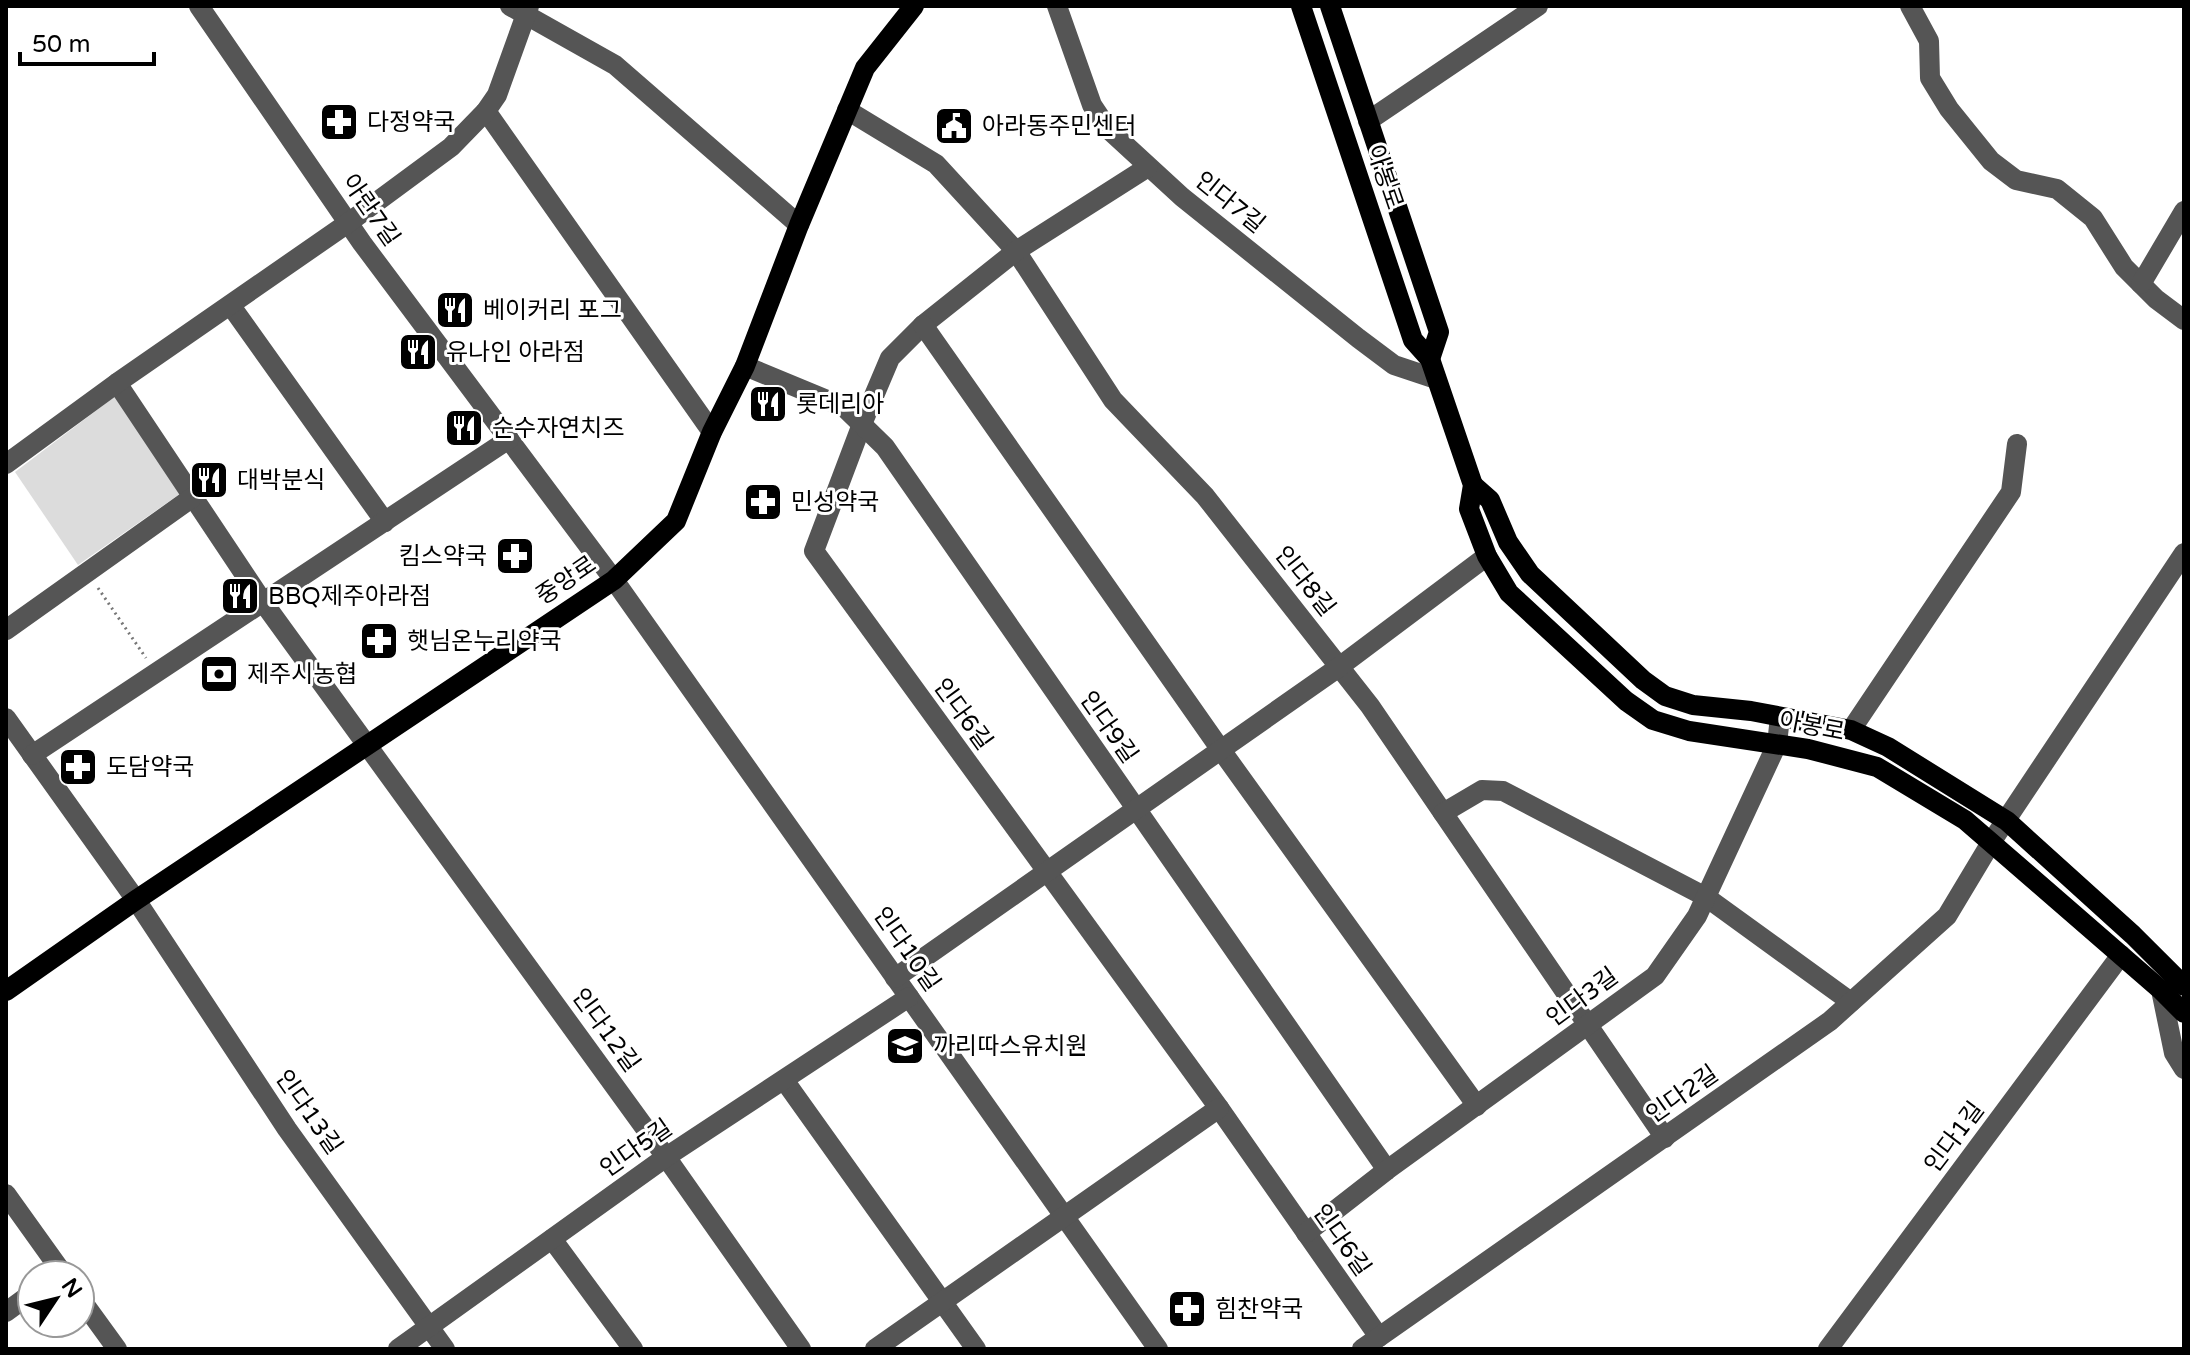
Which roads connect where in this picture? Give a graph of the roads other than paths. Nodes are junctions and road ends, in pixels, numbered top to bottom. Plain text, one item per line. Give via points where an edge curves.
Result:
1 (199, 6) edge
2 (914, 6) edge
3 (1057, 6) edge
4 (1301, 6) edge
5 (1330, 6) edge
6 (1538, 6) edge
7 (1910, 6) edge
8 (521, 9) edge
9 (847, 110) junction
10 (486, 111) junction
11 (1368, 121) junction
12 (1148, 167) junction
13 (2184, 211) edge
14 (348, 223) junction
15 (799, 225) junction
16 (1016, 251) junction
17 (2141, 284) junction
18 (231, 306) junction
19 (2184, 320) edge
20 (923, 325) junction
21 (1430, 359) junction
22 (745, 366) junction
23 (1436, 379) junction
24 (117, 383) junction
25 (862, 424) junction
26 (712, 432) junction
27 (509, 439) junction
28 (2017, 444) dead end
29 (6, 464) edge
30 (1473, 485) junction
31 (193, 497) junction
32 (385, 522) junction
33 (2184, 553) edge
34 (1487, 556) junction
35 (614, 580) junction
36 (263, 602) junction
37 (6, 630) edge
38 (1339, 667) junction
39 (1780, 717) junction
40 (6, 718) edge
41 (1851, 730) junction
42 (1777, 744) junction
43 (366, 745) junction
44 (1221, 750) junction
45 (32, 755) junction
46 (1135, 810) junction
47 (1443, 813) junction
48 (2007, 821) junction
49 (1992, 841) junction
50 (1045, 872) junction
51 (1706, 897) junction
52 (136, 900) junction
53 (2121, 955) junction
54 (895, 978) junction
55 (2184, 986) edge
56 (2161, 990) junction
57 (6, 991) edge
58 (909, 997) junction
59 (1851, 1002) junction
60 (2184, 1013) edge
61 (1588, 1025) junction
62 (2184, 1069) edge
63 (784, 1080) junction
64 (1477, 1106) junction
65 (1219, 1108) junction
66 (1665, 1138) junction
67 (666, 1157) junction
68 (1387, 1170) junction
69 (6, 1194) edge
70 (1065, 1217) junction
71 (1306, 1233) junction
72 (552, 1239) junction
73 (50, 1259) edge
74 (942, 1302) junction
75 (96, 1320) edge
76 (429, 1327) junction
77 (1371, 1343) edge
78 (117, 1349) edge
79 (398, 1349) edge
80 (445, 1349) edge
81 (633, 1349) edge
82 (801, 1349) edge
83 (875, 1349) edge
84 (976, 1349) edge
85 (1158, 1349) edge
86 (1828, 1349) edge

1 - 14 street, 아란7길
2 - 9 main road, 중앙로 via 865,68
3 - 12 street, 인다7길 via 1092,105 1108,129
4 - 21 main road, 아봉로 via 1413,340
5 - 11 main road, 아봉로
6 - 11 street
7 - 17 street via 1929,41 1930,78 1991,161 2016,180 2057,189 2093,218
8 - 10 street via 497,95
8 - 15 street via 615,65
9 - 15 main road, 중앙로
9 - 16 street, 인다8길 via 936,164
10 - 14 street via 451,147
10 - 26 street
11 - 21 main road, 아봉로 via 1439,332
12 - 16 street, 인다6길
12 - 23 street, 인다7길 via 1394,365
13 - 17 street
14 - 18 street
14 - 27 street, 아란7길
15 - 22 main road, 중앙로
16 - 20 street, 인다6길
16 - 38 street, 인다8길 via 1113,400 1205,496
17 - 19 street
18 - 24 street
18 - 32 street
20 - 25 street, 인다6길 via 890,358
20 - 44 street
21 - 23 main road, 아봉로
22 - 25 street, 인다9길 via 844,407
22 - 26 main road, 중앙로
23 - 30 main road, 아봉로
24 - 29 street
24 - 31 street, 인다12길
25 - 46 street, 인다9길 via 885,447
25 - 50 street, 인다6길 via 814,551
26 - 35 main road, 중앙로 via 676,521
27 - 32 street
27 - 35 street, 아란7길
28 - 41 street via 2011,492
30 - 34 main road, 아봉로 via 1469,509
30 - 39 main road, 아봉로 via 1490,500 1508,542 1530,574 1643,680 1665,696 1693,705
31 - 36 street, 인다12길
31 - 37 street
32 - 36 street
33 - 48 street, 인다2길
34 - 38 street
34 - 42 main road, 아봉로 via 1509,593 1653,720
35 - 43 main road, 중앙로
35 - 54 street, 인다10길
36 - 43 street, 인다12길
36 - 45 street
38 - 44 street
38 - 47 street, 인다8길
39 - 41 main road, 아봉로
39 - 42 street, 인다3길
40 - 45 street, 인다13길
41 - 48 main road, 아봉로
42 - 49 main road, 아봉로 via 1877,767
42 - 51 street, 인다3길
43 - 52 main road, 중앙로
43 - 67 street, 인다12길
44 - 46 street
44 - 64 street
45 - 52 street, 인다13길
46 - 50 street
46 - 68 street, 인다9길
47 - 51 street via 1482,790 1503,791
47 - 61 street, 인다8길
48 - 49 street, 인다2길
48 - 55 main road, 아봉로
49 - 53 main road, 아봉로
49 - 59 street, 인다2길 via 1947,916
50 - 54 street
50 - 65 street, 인다6길
51 - 59 street
51 - 61 street, 인다3길 via 1655,976
52 - 57 main road, 중앙로
52 - 76 street, 인다13길 via 287,1129
53 - 56 main road, 아봉로
53 - 86 street, 인다1길
54 - 58 street, 인다10길
56 - 60 main road, 아봉로
56 - 62 street via 2174,1053
58 - 63 street, 인다5길
58 - 70 street, 인다10길
59 - 66 street, 인다2길
61 - 64 street, 인다3길
61 - 66 street, 인다8길
63 - 67 street, 인다5길
63 - 74 street
64 - 68 street, 인다3길
65 - 70 street
65 - 71 street, 인다6길
66 - 77 street, 인다2길
67 - 72 street, 인다5길
67 - 82 street, 인다12길
68 - 71 street, 인다3길
69 - 73 street
70 - 74 street
70 - 85 street, 인다10길
71 - 77 street, 인다6길
72 - 76 street, 인다5길
72 - 81 street
74 - 83 street
74 - 84 street
75 - 78 street
76 - 79 street, 인다5길
76 - 80 street, 인다13길

